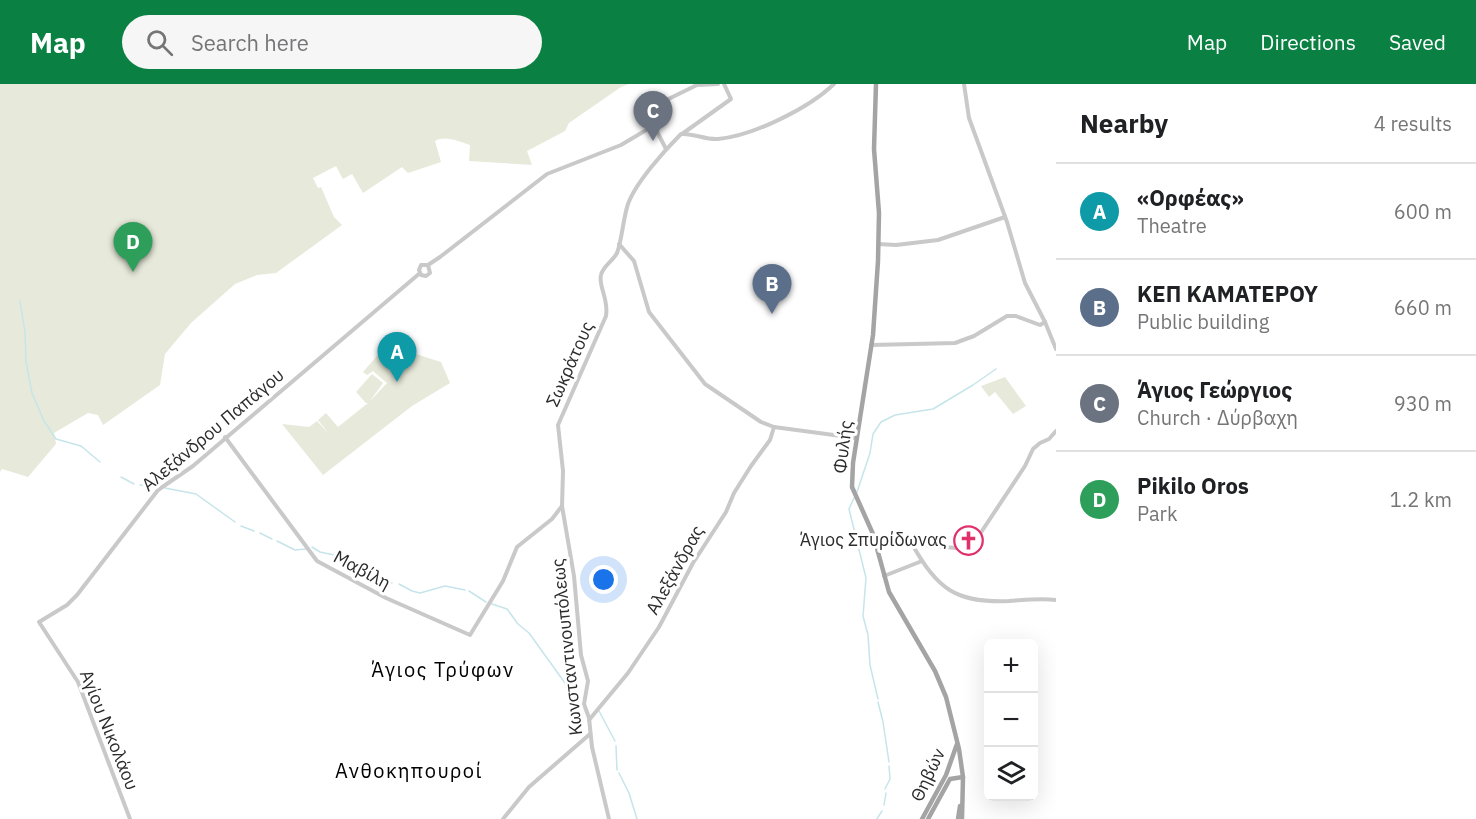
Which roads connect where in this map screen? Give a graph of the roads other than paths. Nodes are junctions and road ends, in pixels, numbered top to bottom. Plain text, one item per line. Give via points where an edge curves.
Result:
1 (718, 84) edge
2 (724, 84) edge
3 (834, 84) edge
4 (876, 84) edge
5 (964, 84) edge
6 (653, 126) junction
7 (681, 134) junction
8 (666, 149) junction
9 (1005, 217) junction
10 (619, 243) junction
11 (878, 244) junction
12 (428, 265) junction
13 (420, 273) junction
14 (1045, 322) junction
15 (871, 345) junction
16 (1056, 349) edge
17 (774, 427) junction
18 (1056, 431) edge
19 (225, 437) junction
20 (856, 438) junction
21 (1049, 439) junction
22 (1056, 439) edge
23 (563, 504) junction
24 (922, 561) junction
25 (884, 576) junction
26 (1056, 600) edge
27 (39, 622) joint
28 (589, 720) junction
29 (590, 734) junction
30 (958, 741) junction
31 (963, 777) junction
32 (961, 818) edge
33 (130, 819) edge
34 (503, 819) edge
35 (609, 819) edge
36 (922, 819) edge
37 (928, 819) edge

1 - 6 street via 697,85 646,110
2 - 7 street, Σωκράτους via 731,99
3 - 7 street via 802,108 744,133 715,139
4 - 11 main road, Φυλής
5 - 9 street via 969,118
6 - 8 street
6 - 12 street, Αλεξάνδρου Παπάγου via 624,143 547,174
7 - 8 street, Σωκράτους
8 - 10 street, Σωκράτους via 630,198
9 - 11 street via 938,240
9 - 14 street via 1025,283
10 - 17 street via 634,261 649,312 699,378
10 - 23 street, Σωκράτους via 601,275 606,316 558,425
11 - 15 main road, Φυλής
12 - 13 street, Αλεξάνδρου Παπάγου via 421,265
12 - 13 street, Αλεξάνδρου Παπάγου via 428,275
13 - 19 street, Αλεξάνδρου Παπάγου
14 - 15 street via 1040,325 1007,316 957,343
14 - 16 street
15 - 20 main road, Φυλής
17 - 20 street
17 - 28 street, Αλεξάνδρας via 770,440 747,472 659,627
18 - 21 street
19 - 23 street, Μαβίλη via 317,561 470,635 503,581 517,548 552,519
19 - 27 street, Αλεξάνδρου Παπάγου via 158,490 77,595
20 - 25 main road, Φυλής via 852,487 873,534
21 - 22 street
21 - 24 street via 1033,449 978,538 967,549 912,544
23 - 28 street, Κωνσταντινουπόλεως via 581,655 588,681 584,702
24 - 25 street
24 - 26 street via 940,584 970,598
25 - 30 main road, Φυλής via 893,601 940,681
27 - 33 street, Αγίου Νικολάου via 78,682
28 - 29 street, Κωνσταντινουπόλεως
29 - 34 street via 529,787
29 - 35 street, Κωνσταντινουπόλεως
30 - 31 main road, Φυλής
30 - 36 main road, Θηβών via 946,775
31 - 32 main road, Φυλής
31 - 37 main road, Θηβών via 950,779

